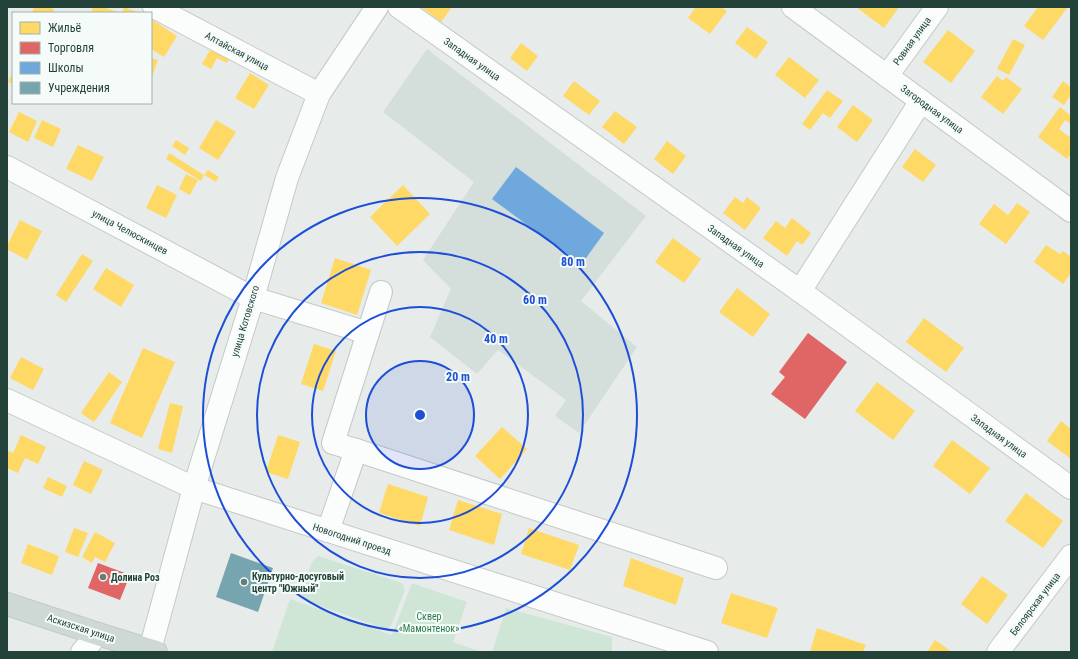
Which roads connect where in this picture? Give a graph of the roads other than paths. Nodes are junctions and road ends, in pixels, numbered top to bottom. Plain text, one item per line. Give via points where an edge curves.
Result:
1 (154, 7) edge
2 (377, 7) edge
3 (399, 7) edge
4 (793, 7) edge
5 (937, 7) edge
6 (887, 76) junction
7 (319, 94) junction
8 (922, 101) junction
9 (7, 167) edge
10 (1071, 211) edge
11 (800, 291) junction
12 (381, 292) dead end
13 (253, 298) junction
14 (368, 333) junction
15 (7, 400) edge
16 (356, 450) junction
17 (194, 488) junction
18 (1071, 488) edge
19 (328, 531) junction
20 (1071, 556) edge
21 (716, 568) dead end
22 (7, 604) edge
23 (98, 634) junction
24 (671, 646) edge
25 (153, 651) edge
26 (82, 652) edge
27 (708, 652) edge
28 (998, 652) edge

1 - 7 street, Алтайская улица
2 - 7 street, улица Котовского
3 - 11 street, Западная улица
4 - 6 street, Загородная улица
5 - 6 street, Ровная улица
6 - 8 street, Загородная улица
7 - 13 street, улица Котовского via 287,178
8 - 10 street, Загородная улица
8 - 11 street
9 - 13 street, улица Челюскинцев
11 - 18 street, Западная улица
12 - 14 street
13 - 14 street, улица Челюскинцев
13 - 17 street, улица Котовского
14 - 16 street via 333,443
15 - 17 street, Новогодний проезд
16 - 19 street
16 - 21 street
17 - 19 street, Новогодний проезд
17 - 25 street, улица Котовского
19 - 24 street, Новогодний проезд
20 - 28 street, Белоярская улица
22 - 23 main road, Аскизская улица
23 - 25 main road, Аскизская улица
23 - 26 street
24 - 27 street, Новогодний проезд

